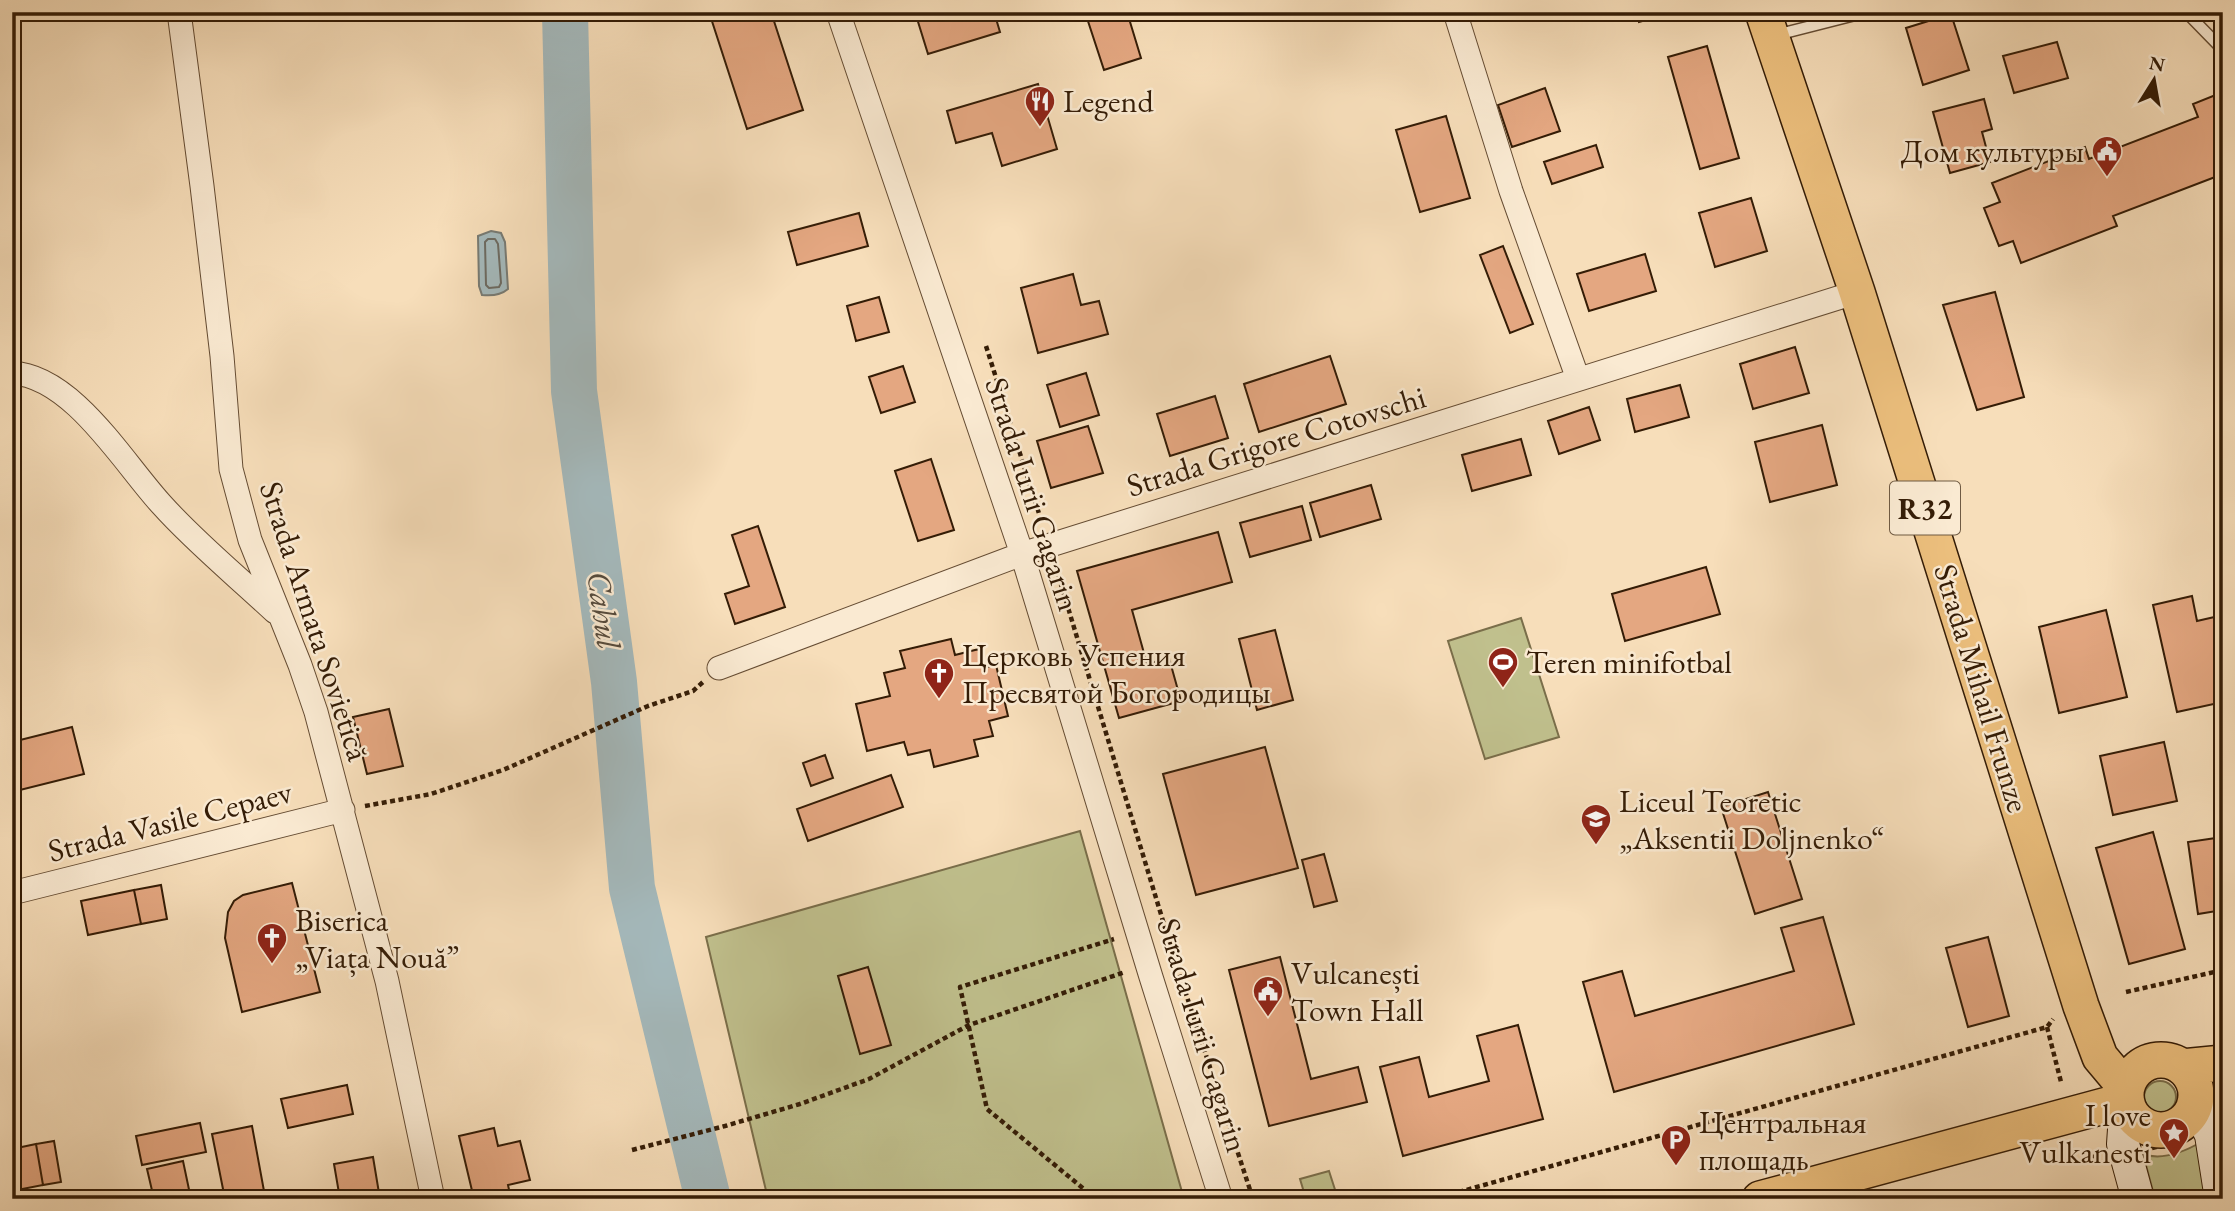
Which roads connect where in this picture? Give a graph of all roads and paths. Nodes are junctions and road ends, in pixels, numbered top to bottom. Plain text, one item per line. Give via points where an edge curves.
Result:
1 (179, 12) edge
2 (838, 12) edge
3 (1455, 12) edge
4 (1867, 12) edge
5 (2186, 12) edge
6 (1766, 24) edge
7 (2223, 50) edge
8 (1857, 292) junction
9 (986, 346) dead end
10 (12, 373) edge
11 (1578, 379) junction
12 (1049, 545) junction
13 (1022, 554) junction
14 (282, 618) junction
15 (719, 668) joint
16 (343, 810) junction
17 (12, 893) edge
18 (1115, 939) dead end
19 (2223, 970) edge
20 (1125, 972) dead end
21 (2126, 992) dead end
22 (2070, 1010) junction
23 (969, 1025) junction
24 (2047, 1027) junction
25 (2223, 1063) edge
26 (2165, 1064) junction
27 (2061, 1082) dead end
28 (2126, 1094) junction
29 (2209, 1098) edge
30 (2189, 1139) dead end
31 (632, 1150) dead end
32 (2141, 1151) dead end
33 (433, 1199) edge
34 (1096, 1199) edge
35 (1221, 1199) edge
36 (1253, 1199) edge
37 (1434, 1199) edge
38 (1760, 1199) edge
39 (2138, 1199) edge
40 (2221, 1199) edge

1 - 14 street, Strada Armata Sovietică via 222,356 231,468 250,540
2 - 13 street, Strada Iurii Gagarin
3 - 11 street via 1511,191
4 - 6 lane
5 - 7 lane
6 - 8 main road, Strada Mihail Frunze / R32
8 - 11 street, Strada Grigore Cotovschi
8 - 22 main road, Strada Mihail Frunze / R32
9 - 12 path
10 - 14 street via 27,374 64,394 162,506
11 - 12 street, Strada Grigore Cotovschi
12 - 13 street, Strada Grigore Cotovschi
12 - 36 path
13 - 15 street, Strada Grigore Cotovschi
13 - 35 street, Strada Iurii Gagarin
14 - 16 street, Strada Armata Sovietică via 316,712
15 - 16 path via 693,691 503,770 431,794
16 - 17 street, Strada Vasile Cepaev
16 - 33 street, Strada Armata Sovietică via 387,981
18 - 23 path via 960,987
19 - 21 path
20 - 23 path
22 - 24 path
22 - 26 main road, Strada Mihail Frunze / R32 via 2118,1046
22 - 28 main road, Strada Mihail Frunze / R32
23 - 31 path via 869,1079 800,1104
23 - 34 path via 987,1109
24 - 27 path
24 - 37 path
25 - 26 main road
26 - 28 main road via 2138,1068
26 - 29 main road via 2190,1075
28 - 29 main road via 2137,1120 2157,1130 2179,1125
28 - 38 main road
28 - 39 main road via 2123,1143
29 - 40 main road
30 - 32 path

